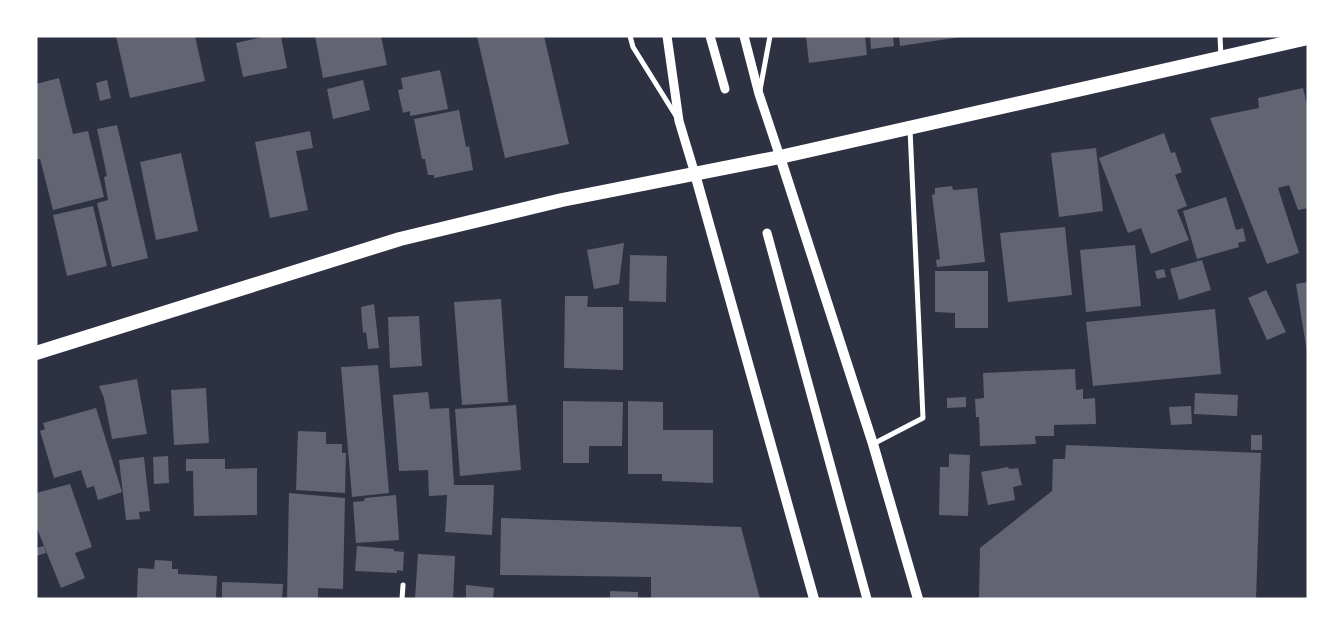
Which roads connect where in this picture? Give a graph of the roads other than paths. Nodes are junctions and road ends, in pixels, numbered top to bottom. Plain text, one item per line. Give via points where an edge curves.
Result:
1 (630, 36) edge
2 (667, 36) edge
3 (710, 36) edge
4 (744, 36) edge
5 (770, 36) edge
6 (1220, 36) edge
7 (1308, 38) edge
8 (1221, 57) junction
9 (726, 89) dead end
10 (759, 94) junction
11 (679, 121) junction
12 (910, 129) junction
13 (780, 158) junction
14 (695, 174) junction
15 (767, 233) dead end
16 (36, 353) edge
17 (873, 444) junction
18 (402, 584) dead end
19 (402, 599) edge
20 (814, 599) edge
21 (867, 599) edge
22 (918, 599) edge

1 - 11 street via 633,47
2 - 11 street
3 - 9 street
4 - 10 street
5 - 10 street
6 - 8 street
7 - 8 highway
8 - 12 highway
10 - 13 street
11 - 14 street
12 - 13 highway
12 - 17 street via 923,418
13 - 14 highway
13 - 17 main road
14 - 16 highway via 562,200 400,239
14 - 20 main road
15 - 21 street
17 - 22 main road
18 - 19 street

